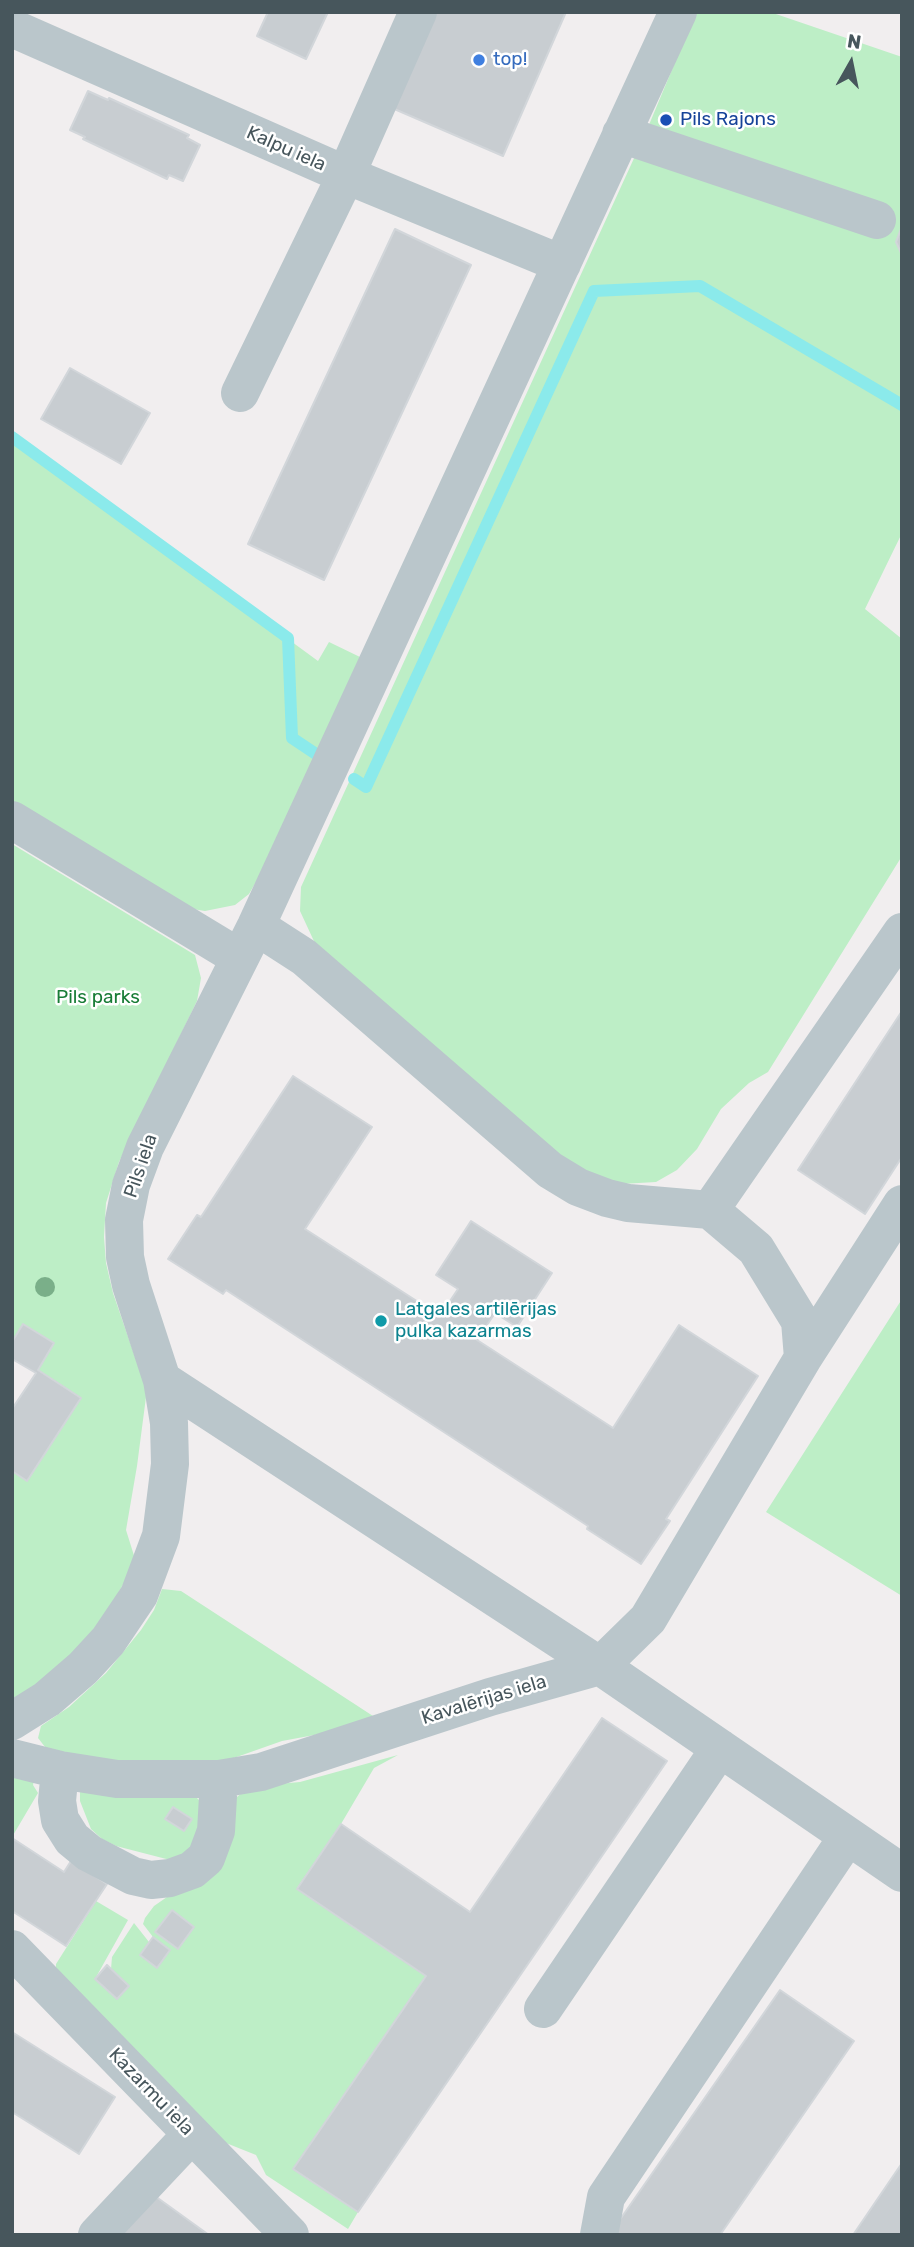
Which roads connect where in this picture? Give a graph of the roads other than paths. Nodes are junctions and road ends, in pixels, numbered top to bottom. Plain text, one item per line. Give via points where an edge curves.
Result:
1 (418, 12) edge
2 (678, 12) edge
3 (12, 28) edge
4 (621, 134) junction
5 (346, 175) junction
6 (877, 220) dead end
7 (562, 264) junction
8 (240, 393) dead end
9 (12, 820) edge
10 (902, 932) edge
11 (248, 942) junction
12 (902, 1204) edge
13 (710, 1210) junction
14 (803, 1358) junction
15 (162, 1380) junction
16 (600, 1667) junction
17 (12, 1721) edge
18 (720, 1748) junction
19 (12, 1758) edge
20 (61, 1770) junction
21 (219, 1779) junction
22 (848, 1836) junction
23 (899, 1865) edge
24 (12, 1949) edge
25 (543, 2009) dead end
26 (192, 2134) junction
27 (97, 2235) edge
28 (290, 2235) edge
29 (599, 2235) edge

1 - 5 street
2 - 4 street
3 - 5 street, Kalpu iela
4 - 6 street
4 - 7 street
5 - 7 street, Kalpu iela
5 - 8 street
7 - 11 street, Pils iela
9 - 11 street
10 - 13 street
11 - 13 street via 304,957 550,1170 578,1187 628,1203
11 - 15 street, Pils iela via 145,1147 124,1220 131,1285
12 - 14 street
13 - 14 street via 756,1249 800,1321
14 - 16 street via 648,1619
15 - 16 street
15 - 17 street, Pils iela via 169,1423 168,1490 161,1536 139,1595 83,1668
16 - 18 street
16 - 21 street, Kavalērijas iela via 490,1697 261,1772
18 - 22 street
18 - 25 street
19 - 20 street, Kavalērijas iela
20 - 21 street, Kavalērijas iela via 117,1779
20 - 21 street via 60,1820 72,1839 89,1853 151,1880 192,1870 206,1858 216,1831
22 - 23 street
22 - 29 street via 606,2197
24 - 26 street, Kazarmu iela
26 - 27 street
26 - 28 street, Kazarmu iela

